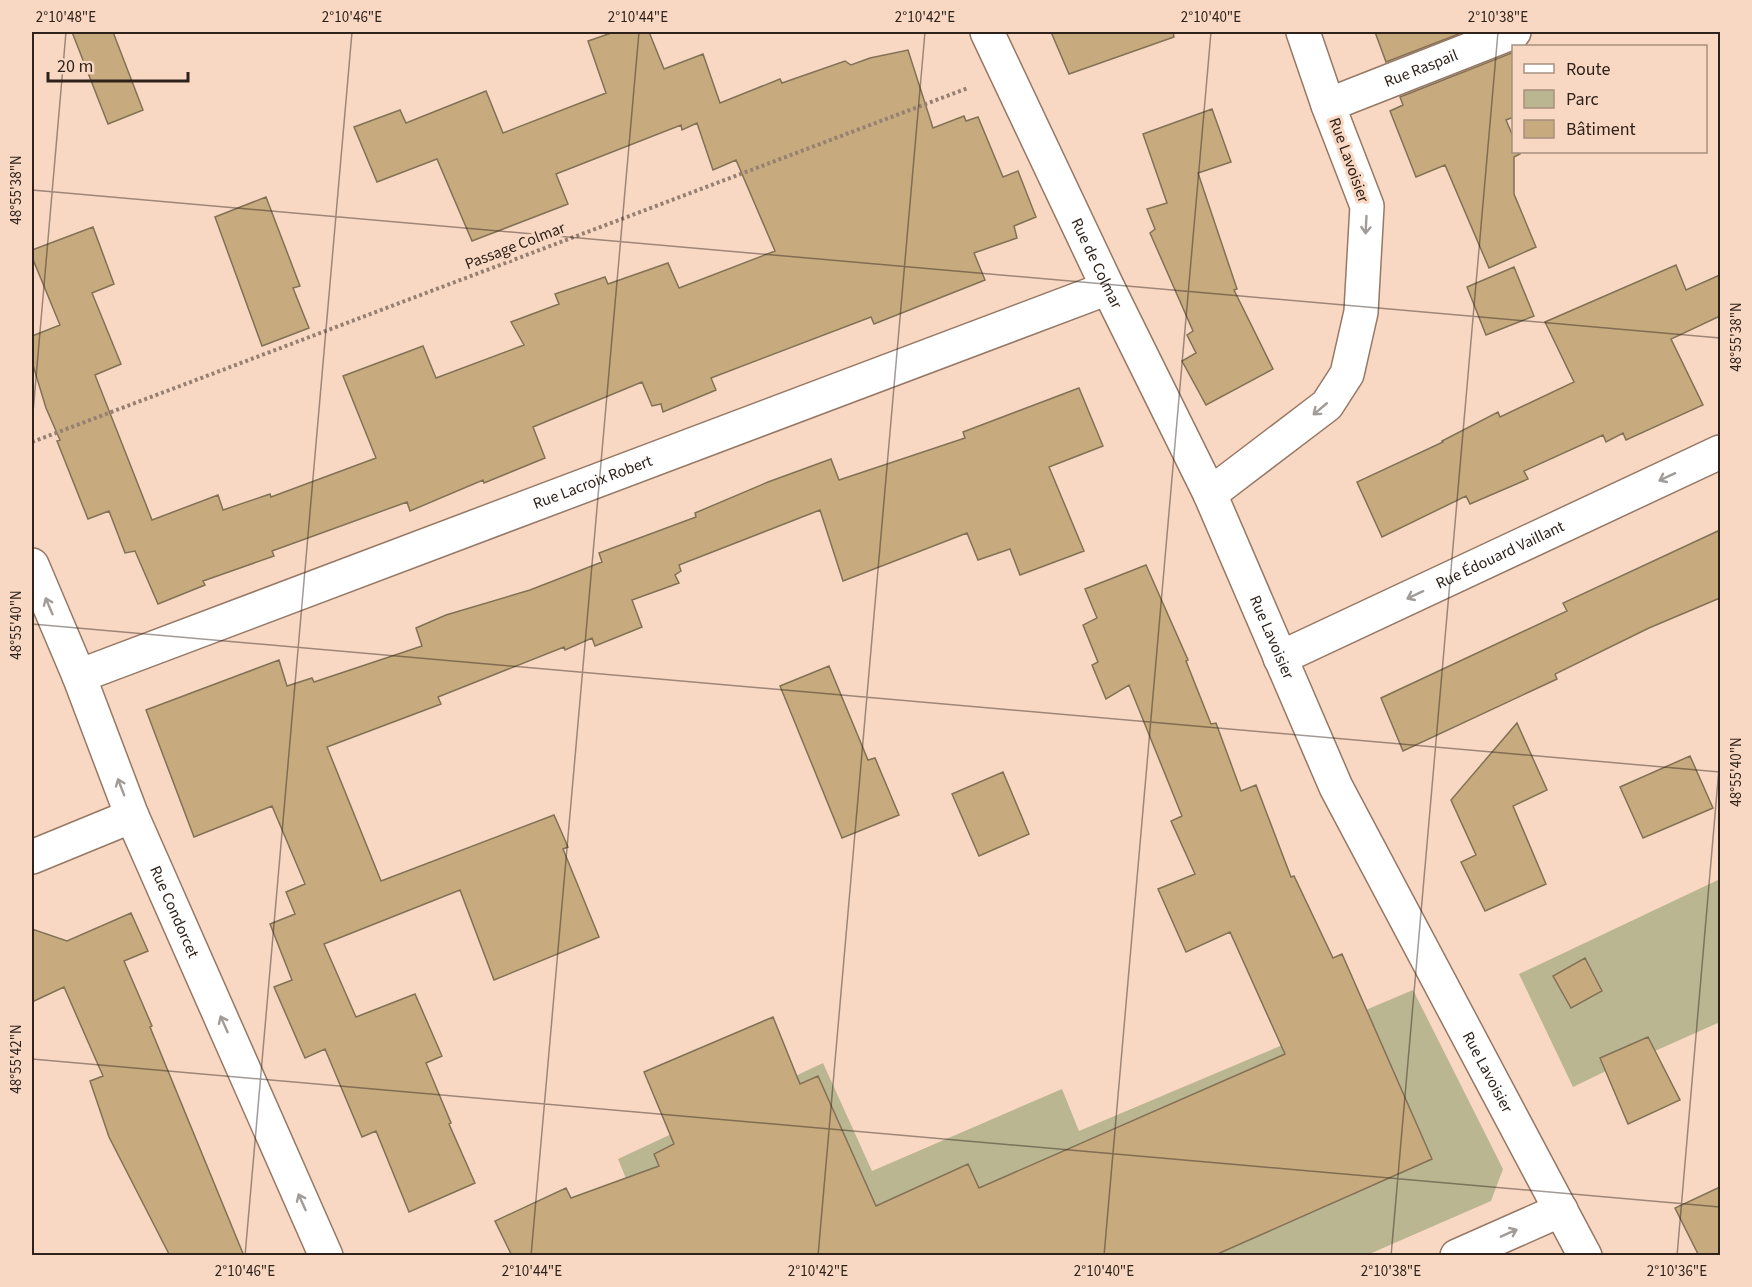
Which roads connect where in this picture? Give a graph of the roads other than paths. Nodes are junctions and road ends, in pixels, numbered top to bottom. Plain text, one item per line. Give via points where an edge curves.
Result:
1 (987, 32) edge
2 (1303, 32) edge
3 (1514, 32) edge
4 (1328, 105) junction
5 (1108, 288) junction
6 (1720, 452) edge
7 (1210, 494) junction
8 (32, 565) edge
9 (1280, 658) junction
10 (79, 676) junction
11 (132, 816) junction
12 (32, 857) edge
13 (1561, 1210) junction
14 (326, 1256) edge
15 (1457, 1256) edge
16 (1585, 1256) edge

1 - 5 street, Rue de Colmar
2 - 4 street, Rue Lavoisier
3 - 4 street, Rue Raspail
4 -> 7 street, Rue Lavoisier via 1367,206 1361,312 1347,374 1327,405
5 - 7 street, Rue de Colmar
5 - 10 street, Rue Lacroix Robert
6 -> 9 street, Rue Édouard Vaillant
7 - 9 street, Rue Lavoisier
10 -> 8 street, Rue Condorcet
9 - 13 street, Rue Lavoisier via 1336,787
11 -> 10 street, Rue Condorcet
11 - 12 street
14 -> 11 street, Rue Condorcet
15 -> 13 street
13 - 16 street, Rue Lavoisier

